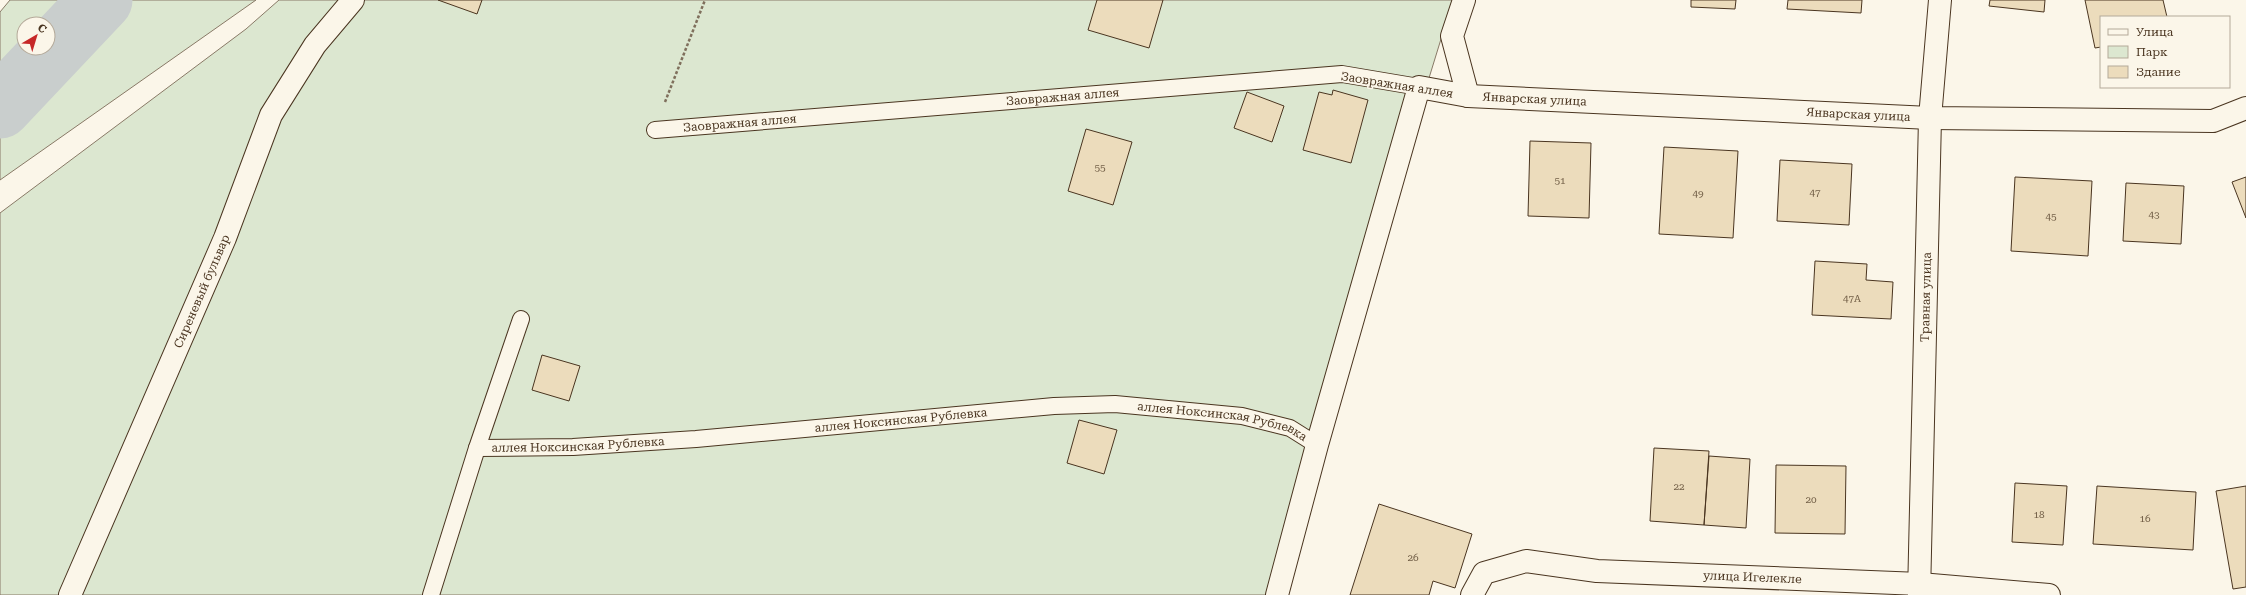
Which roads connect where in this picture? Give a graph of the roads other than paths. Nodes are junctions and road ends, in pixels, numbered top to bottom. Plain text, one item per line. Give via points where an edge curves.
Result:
1 (353, 0) edge
2 (1464, 0) edge
3 (1940, 0) edge
4 (1419, 88) junction
5 (1468, 96) junction
6 (2246, 108) edge
7 (1930, 118) junction
8 (655, 130) road end
9 (521, 319) dead end
10 (1317, 445) junction
11 (478, 448) junction
12 (1920, 589) edge
13 (70, 595) edge
14 (431, 595) edge
15 (1277, 595) edge
16 (1472, 595) edge
17 (2048, 595) edge

1 - 13 street, Сиреневый бульвар via 315,45 271,115 226,238
2 - 5 street via 1452,36
3 - 7 street, Травная улица
4 - 5 street, Заовражная аллея
4 - 8 lane, Заовражная аллея via 1342,74
4 - 10 street
5 - 7 street, Январская улица
6 - 7 street, Январская улица via 2213,121
7 - 12 street, Травная улица
9 - 11 lane
10 - 11 lane, аллея Ноксинская Рублевка via 1290,428 1242,416 1114,404 1054,406 696,440 573,447
10 - 15 street
11 - 14 lane
12 - 16 street, улица Игелекле via 1597,571 1526,561 1484,573
12 - 17 street, улица Игелекле

